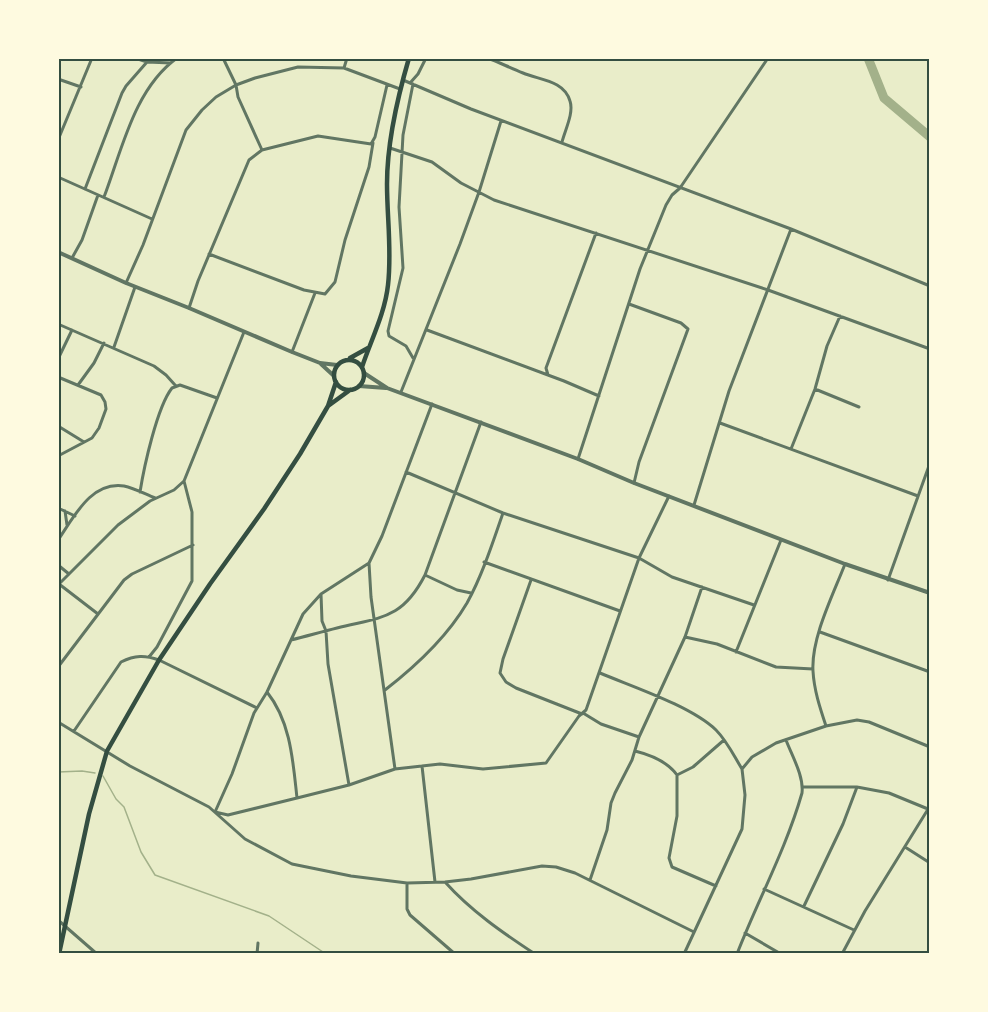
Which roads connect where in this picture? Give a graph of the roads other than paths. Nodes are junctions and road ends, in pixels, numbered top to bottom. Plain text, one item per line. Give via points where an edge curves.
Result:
1 (92, 58) edge
2 (135, 58) edge
3 (177, 58) edge
4 (223, 58) edge
5 (347, 58) edge
6 (409, 58) edge
7 (426, 58) edge
8 (488, 58) edge
9 (504, 58) edge
10 (768, 58) edge
11 (147, 62) junction
12 (171, 63) junction
13 (505, 64) junction
14 (344, 68) junction
15 (58, 78) edge
16 (403, 80) junction
17 (412, 84) junction
18 (236, 85) junction
19 (387, 85) junction
20 (81, 87) junction
21 (400, 89) junction
22 (501, 120) junction
23 (58, 140) edge
24 (562, 142) junction
25 (373, 143) junction
26 (390, 148) junction
27 (262, 150) junction
28 (403, 152) junction
29 (58, 177) edge
30 (680, 188) junction
31 (85, 189) junction
32 (479, 192) junction
33 (98, 195) junction
34 (104, 197) junction
35 (152, 219) junction
36 (791, 229) junction
37 (596, 233) junction
38 (649, 249) junction
39 (58, 252) edge
40 (209, 254) junction
41 (72, 258) junction
42 (126, 283) junction
43 (929, 285) edge
44 (135, 286) junction
45 (768, 290) junction
46 (315, 293) junction
47 (629, 304) junction
48 (189, 308) junction
49 (840, 315) junction
50 (58, 324) edge
51 (72, 330) junction
52 (427, 330) junction
53 (244, 332) junction
54 (104, 343) junction
55 (114, 347) junction
56 (368, 348) junction
57 (930, 349) edge
58 (292, 352) junction
59 (413, 358) junction
60 (58, 359) edge
61 (348, 359) junction
62 (320, 363) junction
63 (337, 365) junction
64 (363, 370) junction
65 (548, 375) junction
66 (58, 377) edge
67 (335, 379) junction
68 (78, 385) junction
69 (175, 386) junction
70 (359, 386) junction
71 (387, 388) junction
72 (351, 390) junction
73 (815, 390) junction
74 (401, 392) junction
75 (599, 396) junction
76 (217, 398) junction
77 (433, 403) junction
78 (328, 406) junction
79 (859, 407) dead end
80 (481, 422) junction
81 (720, 423) junction
82 (58, 426) edge
83 (84, 442) junction
84 (791, 449) junction
85 (58, 456) edge
86 (578, 459) junction
87 (930, 463) edge
88 (406, 472) junction
89 (184, 481) junction
90 (634, 483) junction
91 (140, 492) junction
92 (454, 493) junction
93 (669, 496) junction
94 (918, 496) junction
95 (155, 498) junction
96 (694, 505) junction
97 (58, 508) edge
98 (65, 511) junction
99 (504, 513) junction
100 (75, 516) junction
101 (68, 527) junction
102 (781, 538) junction
103 (58, 540) edge
104 (193, 545) junction
105 (639, 558) junction
106 (484, 562) junction
107 (369, 563) junction
108 (845, 564) junction
109 (58, 565) edge
110 (69, 574) junction
111 (425, 575) junction
112 (531, 580) junction
113 (888, 580) junction
114 (59, 585) edge
115 (702, 587) junction
116 (930, 593) edge
117 (321, 594) junction
118 (471, 594) junction
119 (754, 605) junction
120 (620, 611) junction
121 (98, 614) junction
122 (375, 620) junction
123 (326, 631) junction
124 (820, 632) junction
125 (686, 637) junction
126 (291, 640) junction
127 (736, 652) junction
128 (149, 657) junction
129 (159, 660) junction
130 (58, 667) edge
131 (813, 669) junction
132 (930, 672) edge
133 (600, 673) junction
134 (384, 690) junction
135 (267, 692) junction
136 (658, 697) junction
137 (257, 708) junction
138 (583, 714) junction
139 (58, 722) edge
140 (826, 726) junction
141 (74, 732) junction
142 (639, 738) junction
143 (724, 740) junction
144 (786, 740) junction
145 (930, 747) edge
146 (107, 751) junction
147 (635, 752) junction
148 (422, 766) junction
149 (395, 769) junction
150 (742, 769) junction
151 (676, 775) junction
152 (350, 785) junction
153 (802, 787) junction
154 (857, 787) junction
155 (297, 798) junction
156 (929, 808) edge
157 (215, 812) junction
158 (905, 847) junction
159 (930, 862) edge
160 (590, 880) junction
161 (435, 882) junction
162 (445, 882) junction
163 (407, 883) junction
164 (716, 886) junction
165 (764, 889) junction
166 (804, 906) junction
167 (58, 920) edge
168 (64, 925) junction
169 (854, 930) junction
170 (694, 932) junction
171 (745, 933) junction
172 (258, 943) dead end
173 (59, 954) edge
174 (98, 954) edge
175 (257, 954) edge
176 (455, 954) edge
177 (535, 954) edge
178 (684, 954) edge
179 (737, 954) edge
180 (781, 954) edge
181 (842, 954) edge

1 - 20 street
2 - 11 street
3 - 12 street
4 - 18 street
5 - 14 street
6 - 16 main road
7 - 17 street
8 - 13 street
9 - 13 street
10 - 30 street
11 - 12 street
11 - 31 street via 126,86
12 - 34 street via 144,95
13 - 24 street via 563,89 571,109
14 - 18 street via 298,67
14 - 19 street
15 - 20 street
16 - 17 street
16 - 21 main road
17 - 22 street
17 - 28 street
18 - 27 street
18 - 35 street via 210,101 190,124
19 - 21 street
19 - 25 street
20 - 23 street
21 - 26 main road
22 - 24 street
22 - 32 street
24 - 30 street
25 - 27 street via 318,136
25 - 46 street via 335,282 325,294
26 - 28 street
26 - 56 main road via 388,284 385,304
27 - 40 street via 249,160
28 - 32 street via 432,162
28 - 59 street via 399,207 403,268 388,331 389,336 406,346
29 - 31 street
30 - 36 street
30 - 38 street via 666,205
31 - 33 street
32 - 37 street
32 - 52 street
33 - 34 street
33 - 41 street
34 - 35 street
35 - 42 street
36 - 43 street
36 - 45 street
37 - 38 street
37 - 65 street via 546,368
38 - 45 street
38 - 47 street
39 - 41 street
40 - 46 street
40 - 48 street
41 - 42 street
42 - 44 street
44 - 48 street
44 - 55 street
45 - 49 street
45 - 81 street
46 - 58 street
47 - 75 street
47 - 90 street via 688,329
48 - 53 street
49 - 57 street
49 - 73 street
50 - 51 street
51 - 54 street
51 - 60 street
52 - 59 street
52 - 65 street
53 - 58 street
53 - 76 street
54 - 55 street
54 - 68 street
55 - 69 street via 154,366
56 - 61 main road
56 - 64 main road
58 - 62 street
59 - 74 street
61 - 63 main road
61 - 64 main road via 356,361
62 - 63 street
62 - 67 street
63 - 67 main road
64 - 70 main road
64 - 71 street
65 - 75 street
66 - 68 street
67 - 72 main road via 342,388
67 - 78 main road
68 - 83 street via 101,395 106,410 94,436
69 - 76 street
69 - 91 street via 163,405
70 - 71 street
70 - 72 main road
71 - 74 street
72 - 78 main road
73 - 79 street
73 - 84 street
74 - 77 street
75 - 86 street
76 - 89 street
77 - 80 street
77 - 88 street
78 - 129 main road via 264,509
80 - 86 street
80 - 92 street
81 - 84 street
81 - 96 street
82 - 83 street
83 - 85 street
84 - 94 street
86 - 90 street
87 - 94 street
88 - 92 street
88 - 107 street
89 - 95 street
89 - 104 street via 192,512
90 - 93 street
91 - 95 street
91 - 100 street via 124,486 103,487 93,493
92 - 99 street
92 - 111 street
93 - 96 street
93 - 105 street
94 - 113 street
95 - 110 street via 118,525
96 - 102 street
97 - 98 street
98 - 100 street
98 - 101 street
99 - 105 street
99 - 106 street
100 - 101 street
101 - 103 street
102 - 108 street
102 - 119 street
104 - 121 street via 132,574
104 - 128 street via 192,581
105 - 115 street via 672,577
105 - 120 street
106 - 112 street
106 - 118 street
107 - 117 street
107 - 122 street
108 - 113 street
108 - 124 street
109 - 110 street
110 - 114 street
111 - 118 street
111 - 122 street via 400,608
112 - 120 street
112 - 138 street via 500,673 516,688
113 - 116 street
114 - 121 street
115 - 119 street
115 - 125 street
117 - 123 street
117 - 126 street via 303,615
118 - 134 street via 432,648
119 - 127 street
120 - 133 street
121 - 130 street
122 - 123 street
122 - 134 street
123 - 126 street
123 - 152 street via 328,664
124 - 131 street
124 - 132 street
125 - 127 street
125 - 136 street
126 - 135 street
127 - 131 street via 776,667
128 - 129 street
128 - 141 street via 134,656 121,662
129 - 137 street
129 - 146 main road
131 - 140 street
133 - 136 street
133 - 138 street
134 - 149 street
135 - 137 street
135 - 155 street via 281,713 291,746
136 - 142 street
136 - 143 street via 707,723
137 - 157 street
138 - 142 street
138 - 148 street via 546,763 483,769
139 - 141 street
140 - 144 street
140 - 145 street via 863,719
141 - 146 street
142 - 147 street
143 - 150 street
143 - 151 street via 693,767
144 - 150 street via 763,749
144 - 153 street
146 - 157 street
146 - 168 main road
147 - 151 street via 659,760
147 - 160 street via 611,803 607,830
148 - 149 street
148 - 161 street
149 - 152 street
150 - 164 street via 742,829
151 - 164 street via 677,816 669,858 672,867
152 - 155 street
153 - 154 street
153 - 165 street via 789,831
154 - 156 street via 892,794
154 - 166 street
155 - 157 street via 228,814
156 - 158 street
157 - 163 street via 245,839 292,864
158 - 159 street
158 - 169 street
160 - 162 street via 566,869 542,866
160 - 170 street
161 - 162 street
161 - 163 street
162 - 177 street via 497,929
163 - 176 street via 410,915
164 - 170 street
165 - 166 street
165 - 171 street
166 - 169 street
167 - 168 street
168 - 173 main road
168 - 174 street
169 - 181 street
170 - 178 street
171 - 179 street
171 - 180 street
172 - 175 street

